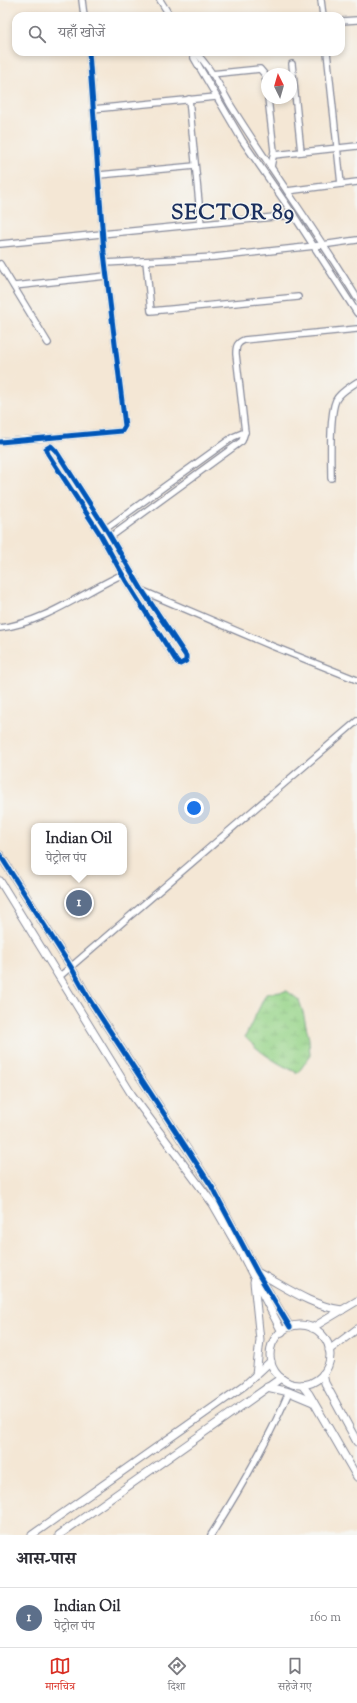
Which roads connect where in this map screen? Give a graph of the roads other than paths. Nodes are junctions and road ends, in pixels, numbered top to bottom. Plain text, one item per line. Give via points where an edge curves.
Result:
1 (82, 0) edge
2 (160, 0) edge
3 (321, 0) edge
4 (84, 12) edge
5 (168, 12) edge
6 (322, 12) edge
7 (357, 20) edge
8 (345, 21) edge
9 (89, 56) edge
10 (194, 56) edge
11 (200, 56) edge
12 (327, 56) edge
13 (292, 64) dead end
14 (261, 70) edge
15 (212, 74) junction
16 (216, 97) junction
17 (189, 99) junction
18 (269, 104) edge
19 (93, 109) junction
20 (357, 146) edge
21 (338, 148) junction
22 (301, 152) junction
23 (274, 155) junction
24 (195, 166) junction
25 (271, 167) junction
26 (99, 175) junction
27 (357, 182) edge
28 (341, 184) junction
29 (287, 192) junction
30 (294, 215) junction
31 (201, 224) junction
32 (103, 234) junction
33 (357, 240) edge
34 (0, 244) edge
35 (324, 244) junction
36 (314, 246) junction
37 (146, 261) junction
38 (105, 263) junction
39 (0, 264) edge
40 (106, 276) junction
41 (14, 286) junction
42 (298, 297) dead end
43 (357, 298) edge
44 (357, 313) edge
45 (357, 329) edge
46 (48, 343) dead end
47 (357, 382) edge
48 (245, 432) junction
49 (0, 442) edge
50 (331, 478) dead end
51 (106, 529) junction
52 (100, 534) junction
53 (111, 536) junction
54 (104, 541) junction
55 (130, 571) junction
56 (122, 574) junction
57 (142, 590) junction
58 (0, 628) edge
59 (357, 680) edge
60 (357, 721) edge
61 (0, 855) edge
62 (0, 881) edge
63 (70, 965) junction
64 (58, 975) junction
65 (255, 1274) junction
66 (357, 1301) edge
67 (342, 1310) junction
68 (290, 1327) junction
69 (312, 1328) junction
70 (357, 1329) edge
71 (282, 1332) junction
72 (329, 1350) junction
73 (270, 1361) junction
74 (323, 1374) junction
75 (256, 1375) junction
76 (281, 1378) junction
77 (302, 1385) junction
78 (267, 1387) junction
79 (289, 1392) junction
80 (313, 1402) junction
81 (357, 1442) edge
82 (357, 1477) edge
83 (32, 1535) edge
84 (59, 1535) edge
85 (211, 1535) edge

1 - 4 street
2 - 5 street
3 - 6 street
7 - 8 street
9 - 19 street
10 - 16 street
11 - 15 street
12 - 21 street
13 - 22 street
14 - 15 street
15 - 25 street
16 - 17 street
16 - 30 street via 242,140
17 - 19 street
17 - 24 street
18 - 23 street
19 - 26 street
20 - 21 street
21 - 22 street
21 - 28 street
22 - 23 street
23 - 25 street
24 - 26 street
24 - 31 street
25 - 29 street
26 - 32 street
27 - 28 street
28 - 29 street
29 - 35 street
30 - 31 street
30 - 36 street
31 - 32 street
32 - 34 street
32 - 38 street
33 - 35 street
35 - 36 street
35 - 43 street
36 - 37 street via 215,257
36 - 44 street
37 - 38 street
37 - 42 street via 151,311
38 - 40 street
39 - 41 street
40 - 41 street
40 - 49 street via 124,429
41 - 46 street
45 - 48 street via 244,340 238,343 236,354
47 - 50 street via 341,393 336,400 332,424
48 - 51 street via 233,437
48 - 53 street via 239,444
51 - 52 street
51 - 52 street via 56,451 51,446 48,447 46,451
51 - 53 street
52 - 54 street
53 - 54 street
53 - 55 street
54 - 56 street
55 - 56 street
55 - 57 street
56 - 57 street via 178,662 186,662 186,656
56 - 58 street via 41,616
57 - 59 street
60 - 63 street
61 - 63 street
62 - 64 street
63 - 64 street
63 - 65 street via 89,999 212,1187
64 - 65 street via 132,1095 212,1204
65 - 67 street via 314,1303
65 - 68 street
65 - 71 street
65 - 75 street via 260,1340
66 - 67 street
67 - 69 street
68 - 69 street
68 - 71 street
69 - 72 street via 323,1337
70 - 72 street
71 - 73 street via 271,1347
72 - 74 street via 330,1359
73 - 75 street
73 - 76 street
74 - 77 street via 310,1384
74 - 81 street via 325,1383
75 - 83 street
76 - 77 street
76 - 78 street
77 - 80 street
78 - 79 street
78 - 84 street
79 - 80 street
79 - 85 street via 253,1466
80 - 82 street

